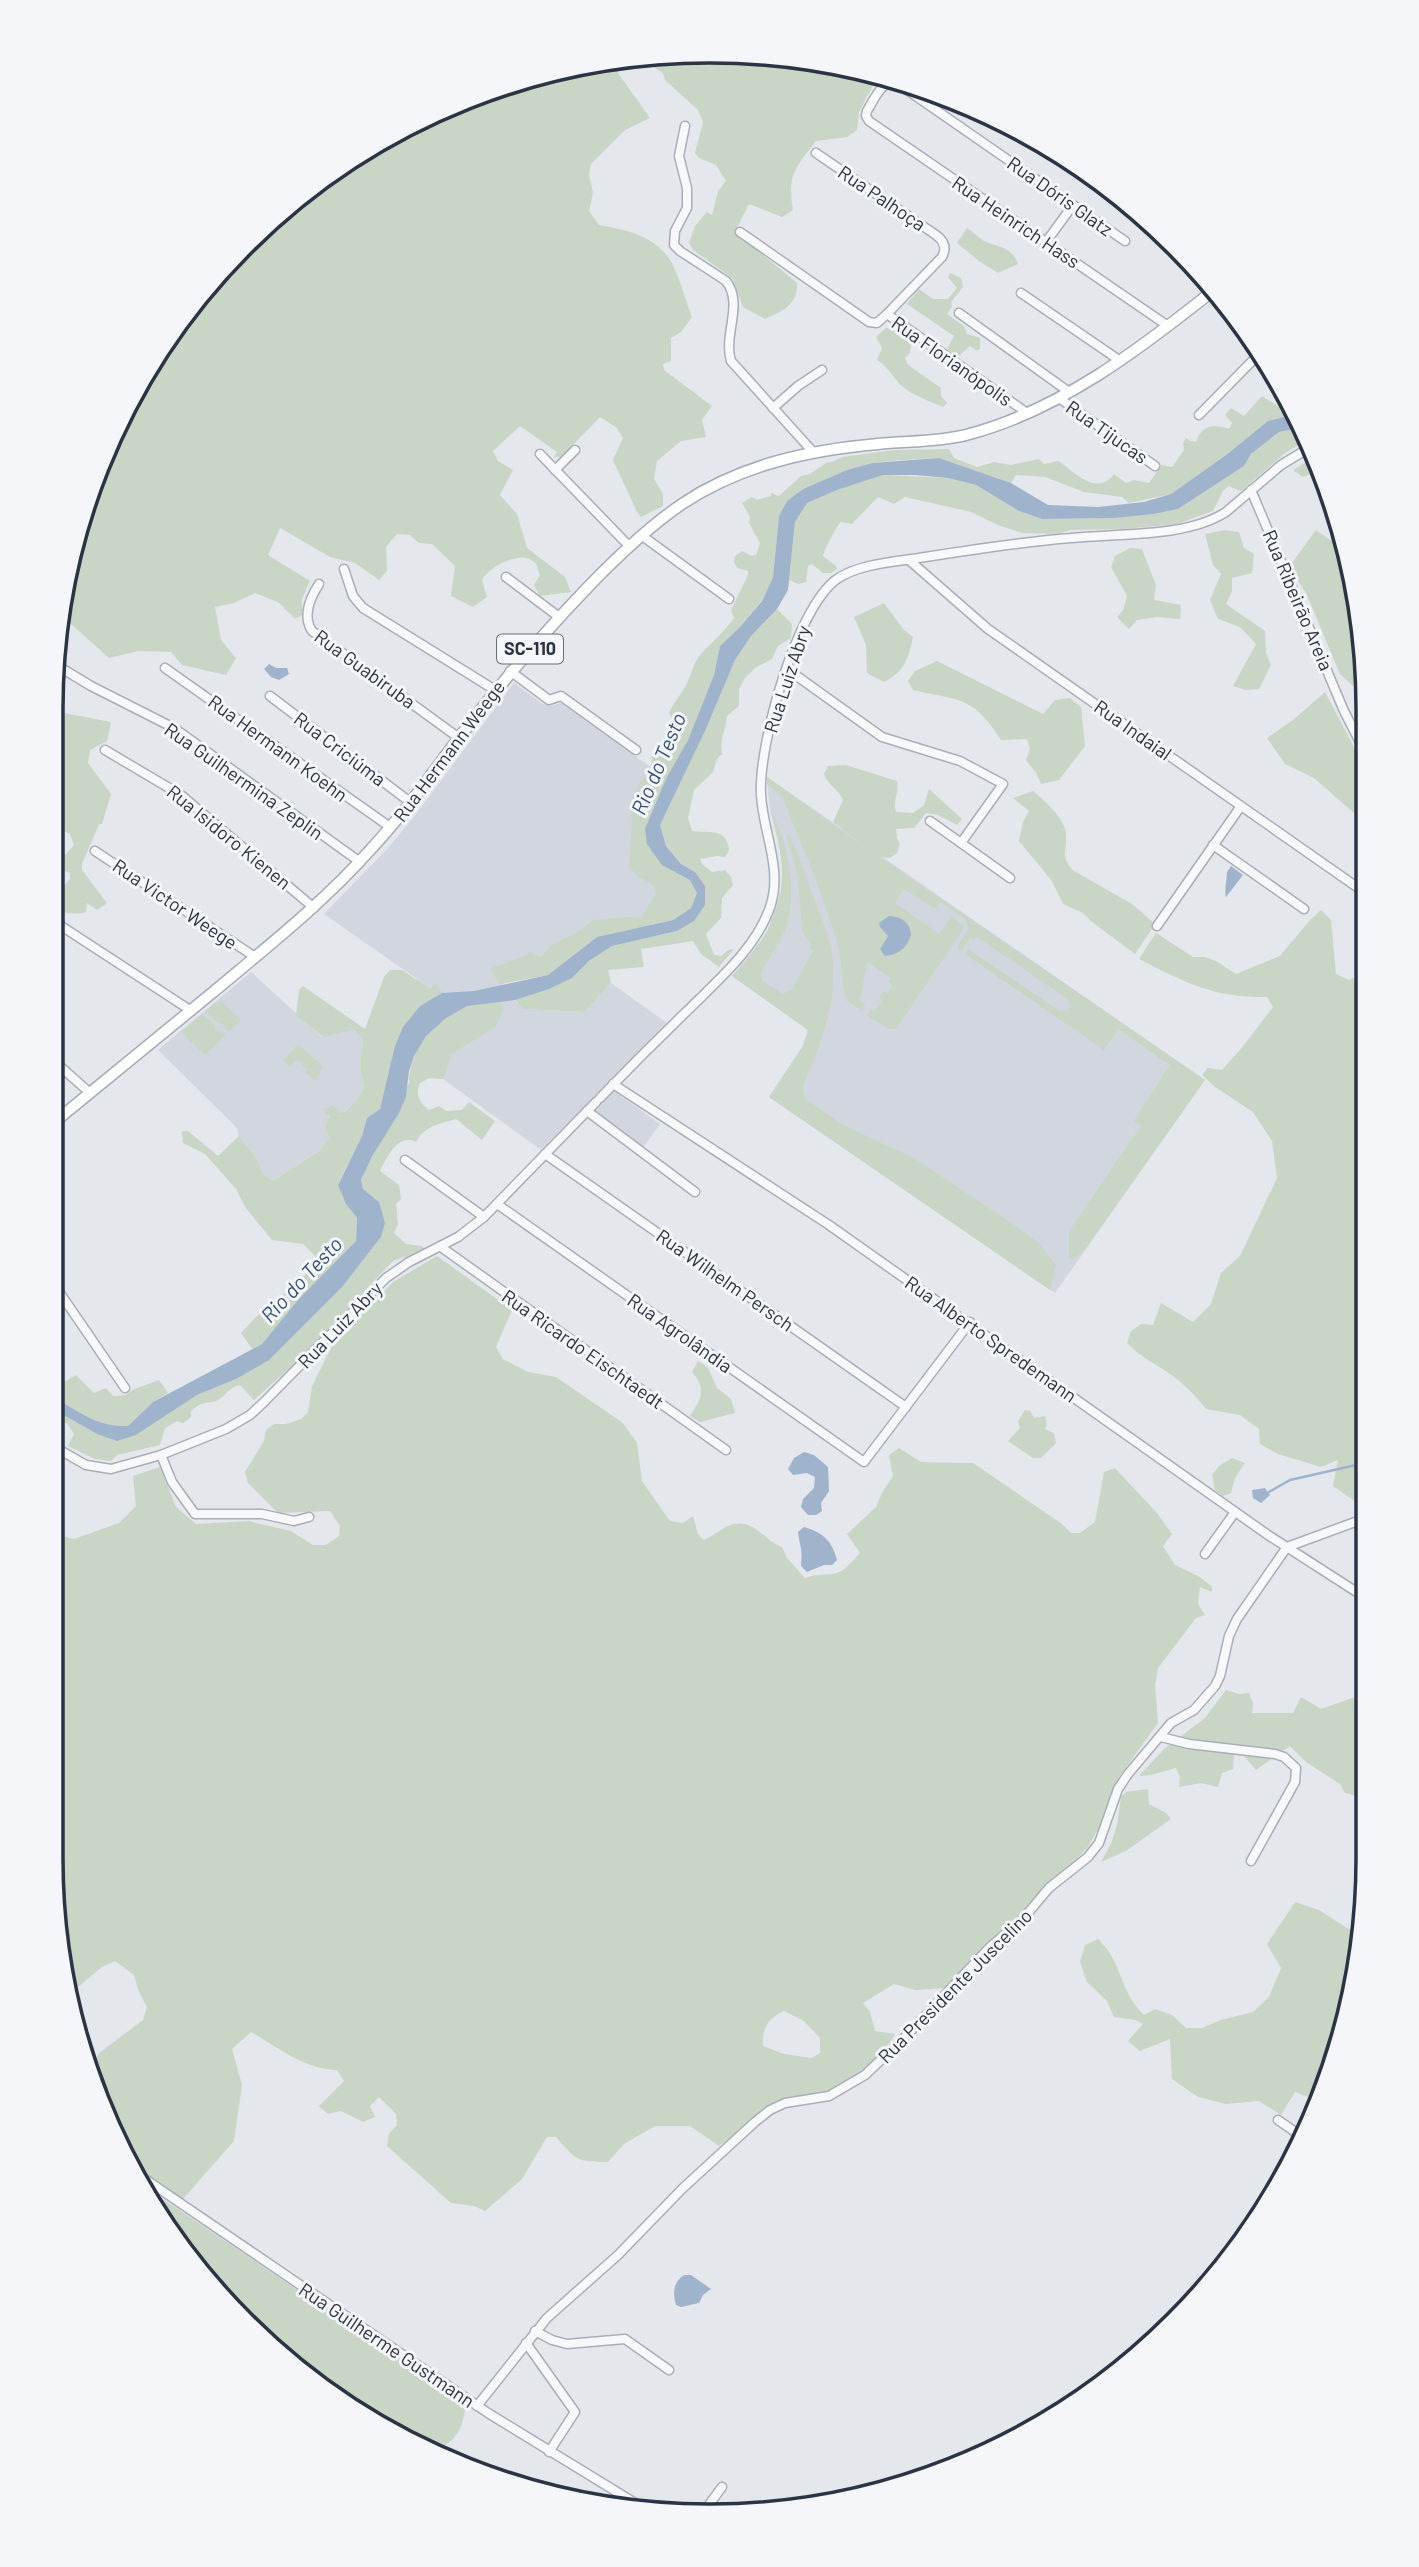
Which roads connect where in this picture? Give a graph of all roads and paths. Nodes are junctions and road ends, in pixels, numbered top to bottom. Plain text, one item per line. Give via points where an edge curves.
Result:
1 (883, 87) edge
2 (917, 97) edge
3 (866, 116) joint
4 (685, 126) dead end
5 (816, 153) dead end
6 (1073, 205) junction
7 (740, 232) dead end
8 (1125, 241) dead end
9 (1046, 242) junction
10 (1021, 293) dead end
11 (1206, 296) edge
12 (959, 313) dead end
13 (887, 314) junction
14 (1168, 326) junction
15 (1119, 359) junction
16 (1253, 360) edge
17 (822, 370) dead end
18 (1064, 395) junction
19 (773, 408) junction
20 (1027, 413) junction
21 (1199, 415) dead end
22 (575, 450) dead end
23 (814, 453) junction
24 (1303, 453) edge
25 (540, 454) dead end
26 (1155, 466) dead end
27 (555, 470) junction
28 (1251, 490) junction
29 (641, 535) junction
30 (629, 547) junction
31 (909, 559) junction
32 (344, 569) dead end
33 (506, 577) dead end
34 (319, 584) dead end
35 (729, 599) dead end
36 (559, 617) junction
37 (165, 668) dead end
38 (787, 669) junction
39 (64, 670) edge
40 (510, 671) junction
41 (495, 690) junction
42 (270, 696) dead end
43 (1356, 734) edge
44 (459, 738) junction
45 (105, 750) dead end
46 (636, 750) dead end
47 (410, 802) junction
48 (1241, 806) junction
49 (930, 821) dead end
50 (390, 827) junction
51 (961, 843) junction
52 (1213, 845) junction
53 (95, 850) dead end
54 (360, 862) junction
55 (1010, 878) dead end
56 (1356, 886) edge
57 (314, 908) junction
58 (1304, 909) dead end
59 (1157, 926) dead end
60 (63, 927) edge
61 (255, 957) junction
62 (190, 1010) junction
63 (63, 1069) edge
64 (614, 1084) junction
65 (90, 1093) junction
66 (587, 1111) junction
67 (63, 1113) edge
68 (545, 1154) junction
69 (405, 1160) dead end
70 (695, 1192) dead end
71 (497, 1204) junction
72 (484, 1217) junction
73 (441, 1247) junction
74 (63, 1298) edge
75 (970, 1322) junction
76 (125, 1388) dead end
77 (906, 1407) junction
78 (726, 1450) dead end
79 (63, 1452) edge
80 (161, 1455) junction
81 (1235, 1512) junction
82 (309, 1517) dead end
83 (1356, 1522) edge
84 (1287, 1547) junction
85 (1205, 1554) dead end
86 (1356, 1592) edge
87 (1161, 1737) junction
88 (1251, 1861) dead end
89 (1279, 2120) dead end
90 (1295, 2131) edge
91 (151, 2183) edge
92 (535, 2331) junction
93 (526, 2343) junction
94 (669, 2370) dead end
95 (477, 2406) junction
96 (549, 2452) junction
97 (722, 2487) dead end
98 (627, 2498) edge
99 (709, 2504) edge

1 - 3 street, Rua Dóris Glatz
2 - 6 street, Rua Dóris Glatz
3 - 9 street, Rua Heinrich Hass
4 - 19 street via 679,156 687,208 675,231 674,245 731,287 731,360
5 - 13 street, Rua Palhoça via 936,235 944,246 942,257
6 - 8 street, Rua Dóris Glatz
6 - 9 street
7 - 13 street, Rua Florianópolis via 869,322 877,323
9 - 14 street, Rua Heinrich Hass
10 - 15 street
11 - 14 main road, Rua Hermann Weege / SC-110
12 - 18 street, Rua Tijucas
13 - 20 street, Rua Florianópolis
14 - 15 main road, Rua Hermann Weege / SC-110
15 - 18 main road, Rua Hermann Weege / SC-110
16 - 21 street
17 - 19 street
18 - 20 main road, Rua Hermann Weege / SC-110
18 - 26 street, Rua Tijucas
19 - 23 street
20 - 23 main road, Rua Hermann Weege / SC-110 via 957,437
22 - 27 street
23 - 29 main road, Rua Hermann Weege / SC-110 via 721,482 684,502
24 - 28 street, Rua Luiz Abry
25 - 27 street
27 - 30 street
28 - 31 street, Rua Luiz Abry via 1218,518 1182,528
28 - 43 street, Rua Ribeirão Areia
29 - 30 main road, Rua Hermann Weege / SC-110
29 - 35 street
30 - 36 main road, Rua Hermann Weege / SC-110
31 - 38 street, Rua Luiz Abry via 854,571 834,582 807,619
31 - 48 street, Rua Indaial via 980,623
32 - 41 street via 353,596 363,608
33 - 36 street
34 - 44 street, Rua Guabiruba via 307,608 312,631
36 - 40 main road, Rua Hermann Weege / SC-110
37 - 50 street, Rua Hermann Koehn
38 - 51 street via 882,737 960,761 1003,784
38 - 64 street, Rua Luiz Abry via 761,778 775,872 771,904 738,959
39 - 54 street, Rua Guilhermina Zeplin via 174,728
40 - 41 main road, Rua Hermann Weege / SC-110
40 - 46 street via 549,700 561,696
41 - 44 main road, Rua Hermann Weege / SC-110
42 - 47 street, Rua Criciúma
44 - 47 main road, Rua Hermann Weege / SC-110
45 - 57 street, Rua Isidoro Kienen via 181,795
47 - 50 main road, Rua Hermann Weege / SC-110
48 - 52 street
48 - 56 street, Rua Indaial
49 - 51 street
50 - 54 main road, Rua Hermann Weege / SC-110
51 - 55 street
52 - 58 street
52 - 59 street
53 - 61 street, Rua Victor Weege
54 - 57 main road, Rua Hermann Weege / SC-110
57 - 61 main road, Rua Hermann Weege / SC-110
60 - 62 street
61 - 62 main road, Rua Hermann Weege / SC-110
62 - 65 main road, Rua Hermann Weege / SC-110
63 - 65 street
64 - 66 street, Rua Luiz Abry
64 - 75 street, Rua Alberto Spredemann
65 - 67 main road, Rua Hermann Weege / SC-110
66 - 68 street, Rua Luiz Abry
66 - 70 street
68 - 71 street, Rua Luiz Abry
68 - 77 street, Rua Wilhelm Persch
69 - 72 street
71 - 72 street, Rua Luiz Abry
71 - 77 street, Rua Agrolândia via 864,1462
72 - 73 street, Rua Luiz Abry
73 - 78 street, Rua Ricardo Eischtaedt
73 - 80 street, Rua Luiz Abry via 386,1278 250,1415 212,1436
74 - 76 street
75 - 77 street
75 - 81 street, Rua Alberto Spredemann
79 - 80 street, Rua Luiz Abry via 98,1468 123,1467
80 - 82 street via 172,1482 195,1514 262,1514 294,1521
81 - 84 street, Rua Alberto Spredemann
81 - 85 street
83 - 84 street
84 - 86 street, Rua Alberto Spredemann
84 - 87 street, Rua Presidente Juscelino via 1237,1619 1215,1686
87 - 88 street via 1275,1754 1296,1768 1295,1782
87 - 92 street, Rua Presidente Juscelino via 1118,1789 1099,1843 1088,1857 1049,1888 884,2058 828,2096 785,2102 770,2109
89 - 90 street
91 - 95 street, Rua Guilherme Gustmann
92 - 93 street, Rua Presidente Juscelino
92 - 94 street via 567,2344 625,2339
93 - 95 street, Rua Presidente Juscelino
93 - 96 street via 575,2412
95 - 96 street, Rua Guilherme Gustmann
96 - 98 street, Rua Guilherme Gustmann
97 - 99 street

